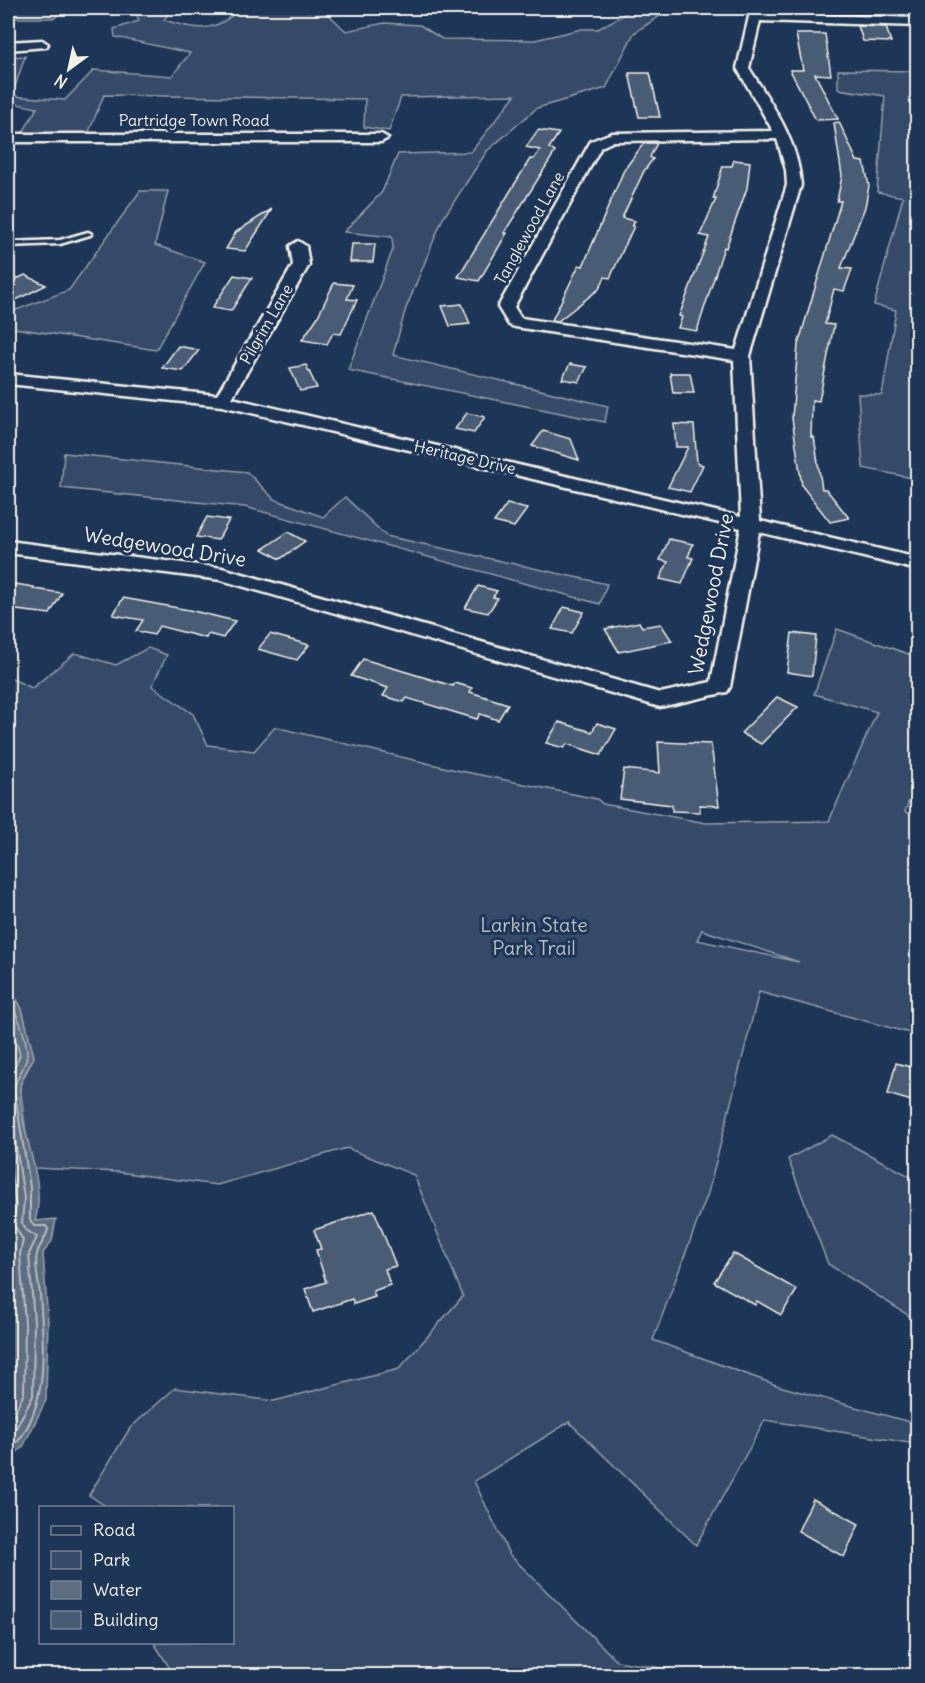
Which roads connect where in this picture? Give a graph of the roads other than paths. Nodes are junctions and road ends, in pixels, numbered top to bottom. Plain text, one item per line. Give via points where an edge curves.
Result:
1 (756, 12) edge
2 (918, 22) edge
3 (42, 44) dead end
4 (8, 46) edge
5 (781, 135) junction
6 (8, 138) edge
7 (381, 138) dead end
8 (88, 234) dead end
9 (8, 244) edge
10 (298, 246) dead end
11 (742, 356) junction
12 (8, 379) edge
13 (222, 401) junction
14 (751, 524) junction
15 (8, 547) edge
16 (918, 564) edge

1 - 2 street
1 - 5 street, Wedgewood Drive via 743,68
3 - 4 street
5 - 11 street, Wedgewood Drive via 794,169 794,185
5 - 11 street, Tanglewood Lane via 612,137 596,144 506,307 515,322 538,327
6 - 7 street, Partridge Town Road
8 - 9 lane via 60,242
10 - 13 street, Pilgrim Lane via 301,265
11 - 14 street, Wedgewood Drive
12 - 13 street, Heritage Drive
13 - 14 street, Heritage Drive
14 - 15 street, Wedgewood Drive via 720,687 660,700 222,574
14 - 16 street, Heritage Drive

